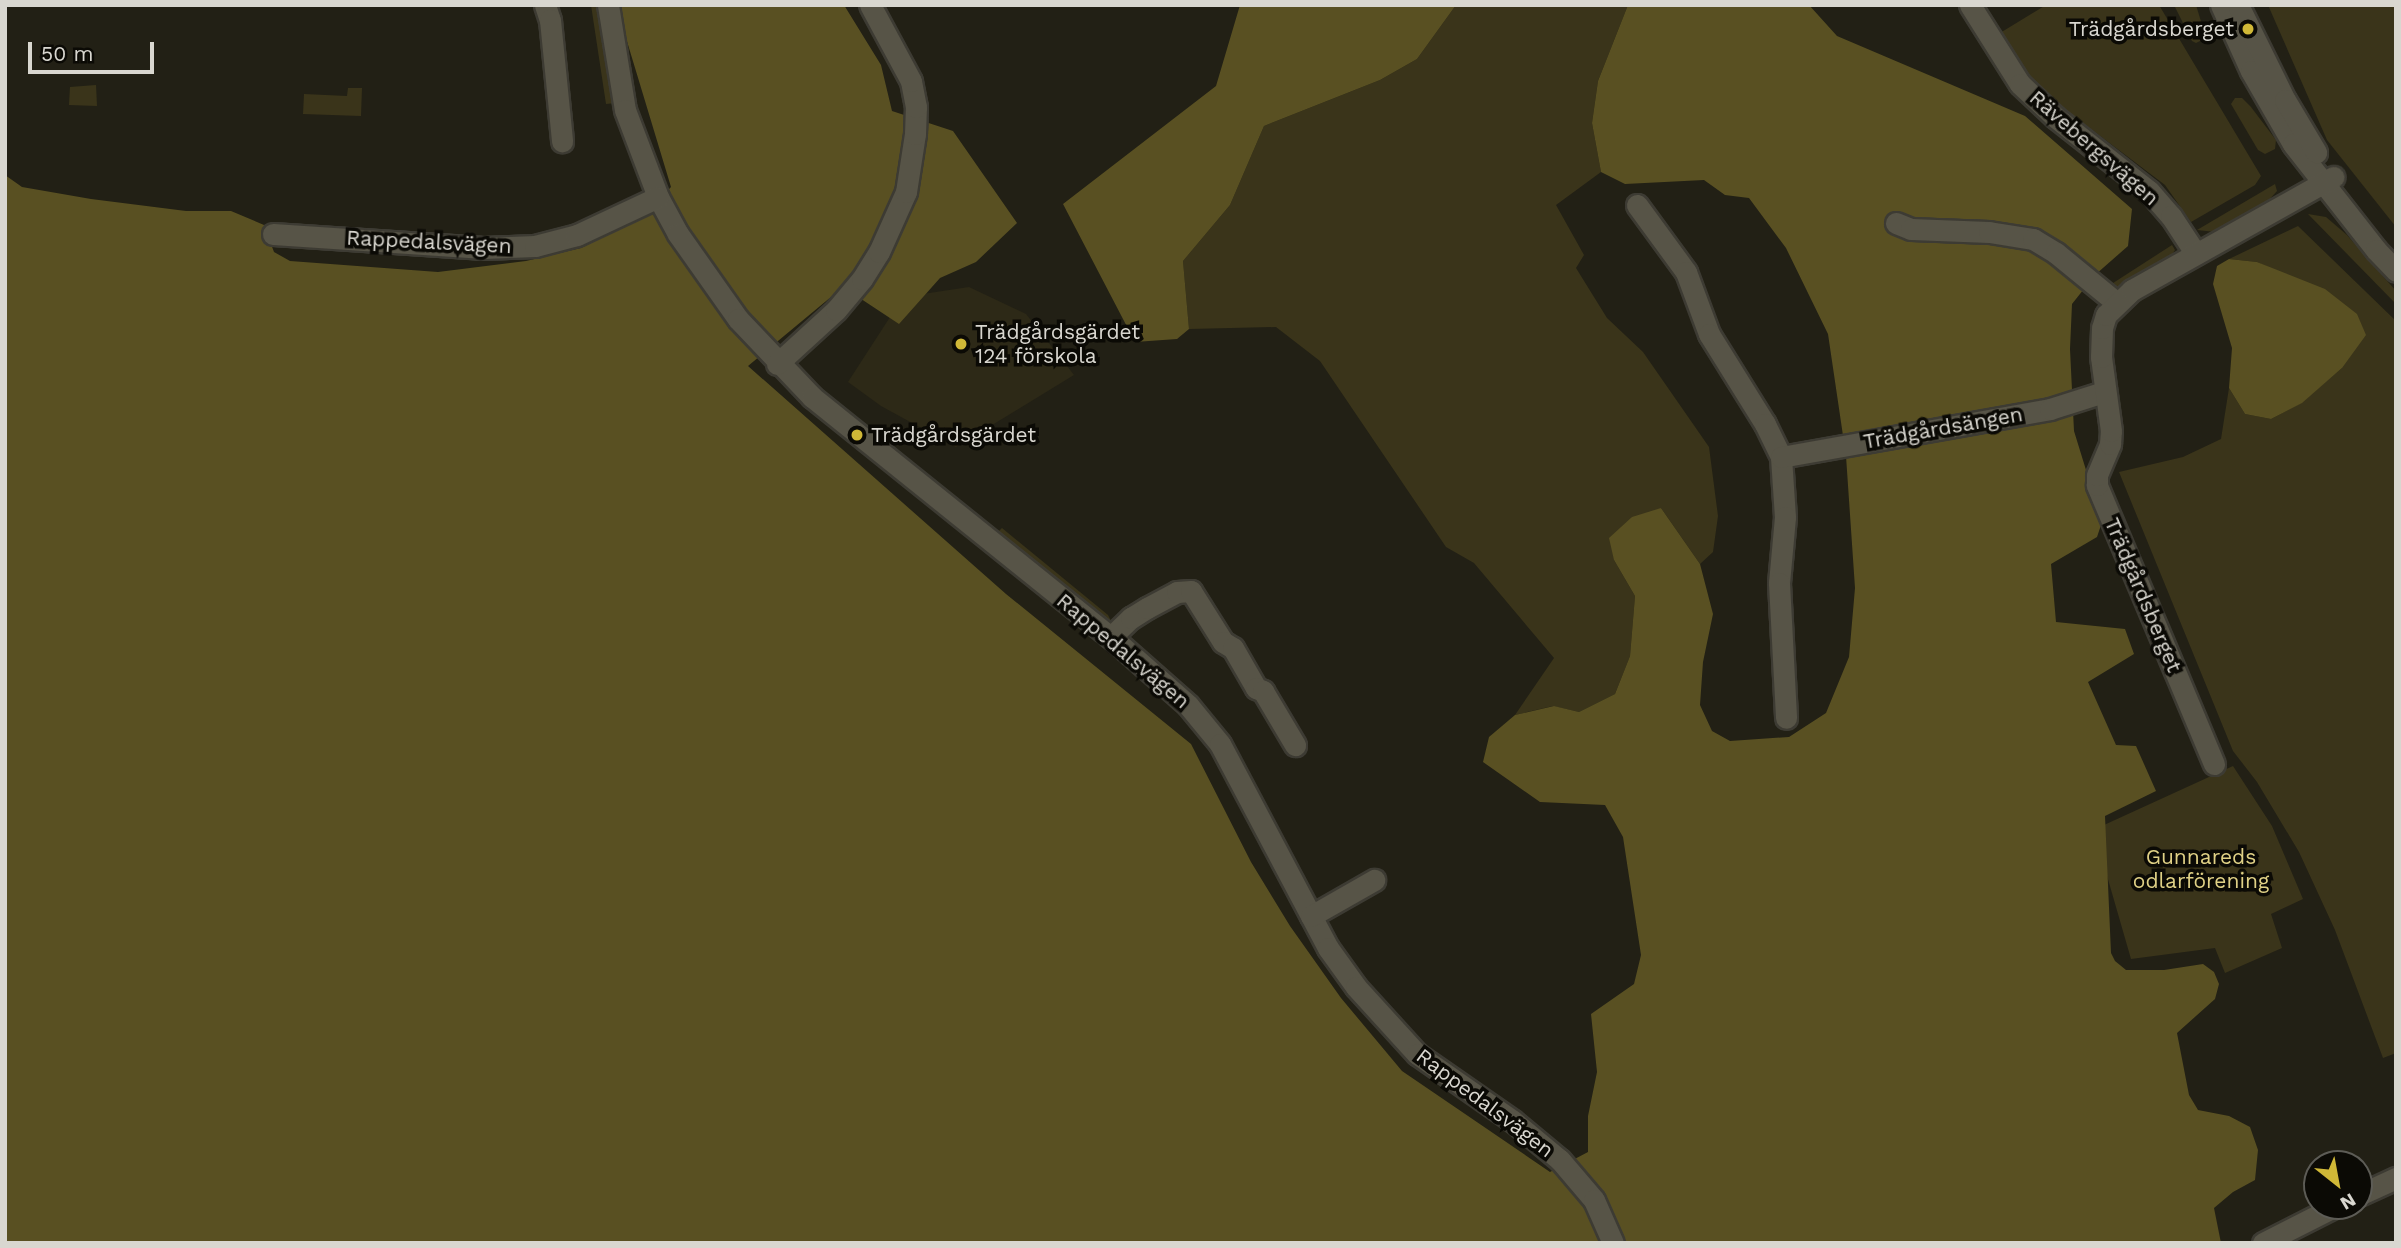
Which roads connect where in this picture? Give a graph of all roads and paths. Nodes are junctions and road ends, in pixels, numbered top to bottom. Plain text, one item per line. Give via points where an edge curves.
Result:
1 (545, 5) edge
2 (608, 5) edge
3 (870, 5) edge
4 (1970, 5) edge
5 (2221, 5) edge
6 (2238, 5) edge
7 (562, 141) dead end
8 (2328, 180) junction
9 (658, 197) junction
10 (1637, 205) dead end
11 (1896, 223) dead end
12 (274, 234) dead end
13 (2196, 254) junction
14 (2396, 257) edge
15 (2396, 271) edge
16 (2117, 303) junction
17 (777, 364) junction
18 (2104, 393) junction
19 (1781, 457) junction
20 (1111, 637) junction
21 (1786, 718) dead end
22 (1295, 744) dead end
23 (2214, 764) dead end
24 (1374, 880) dead end
25 (1311, 916) junction
26 (2396, 1178) edge
27 (2373, 1189) edge
28 (2308, 1220) edge
29 (1613, 1243) edge
30 (2263, 1243) edge

1 - 7 street
2 - 9 street, Rappedalsvägen via 625,110
3 - 17 street via 911,81 915,134 906,192 862,279 836,310
4 - 13 street, Rävebergsvägen via 2020,84 2149,191
5 - 8 street via 2272,109
6 - 8 street
8 - 13 street, Trädgårdsberget
8 - 14 street
8 - 15 street
9 - 12 street, Rappedalsvägen via 577,235 535,246 484,248
9 - 17 street, Rappedalsvägen via 705,274
10 - 19 street via 1686,272 1709,334
11 - 16 street via 1911,229 2033,239
13 - 16 street, Trädgårdsberget via 2132,289
16 - 18 street, Trädgårdsberget via 2102,328
17 - 20 street, Rappedalsvägen via 857,435
18 - 19 street, Trädgårdsängen via 2050,409
18 - 23 street, Trädgårdsberget via 2110,443 2097,485
19 - 21 street via 1785,517 1779,583
20 - 22 street via 1147,608 1177,592 1191,591
20 - 25 street, Rappedalsvägen via 1188,705 1220,744
24 - 25 street
25 - 29 street, Rappedalsvägen via 1356,987 1418,1054 1560,1160 1594,1200
26 - 27 street
28 - 30 street

